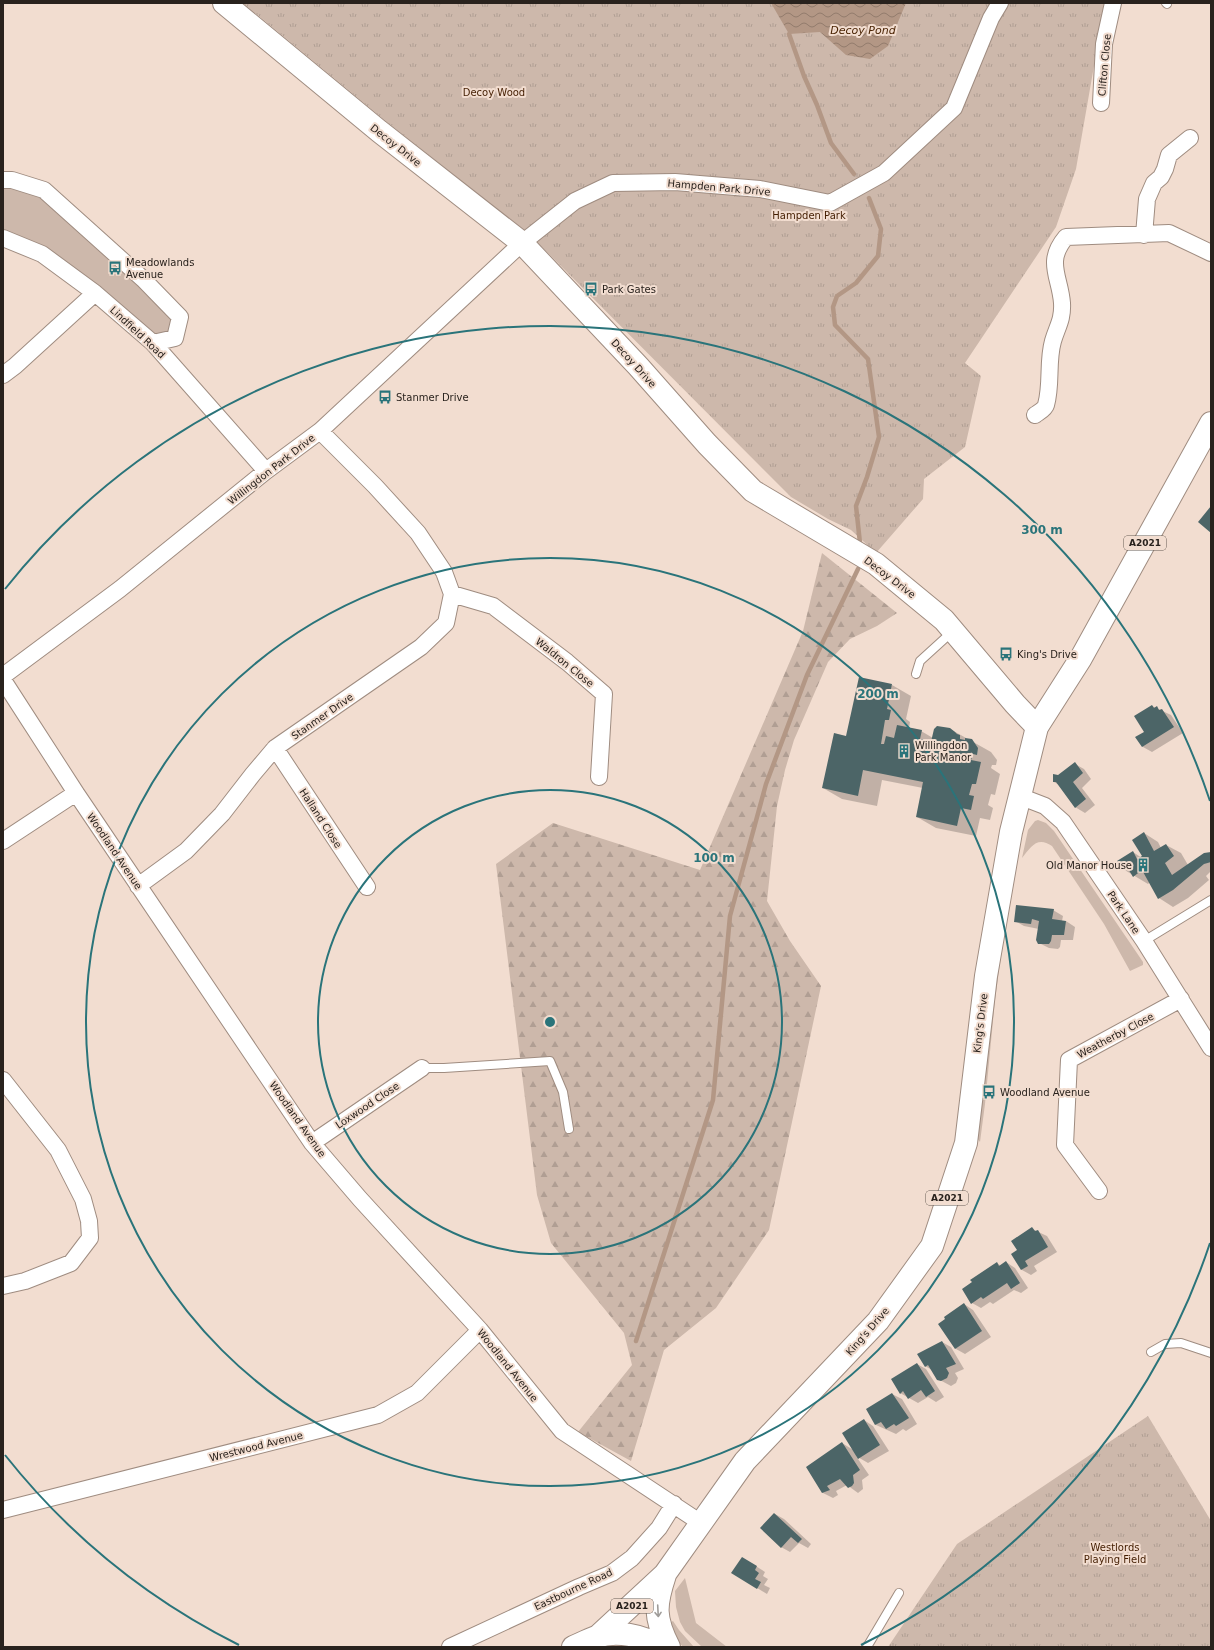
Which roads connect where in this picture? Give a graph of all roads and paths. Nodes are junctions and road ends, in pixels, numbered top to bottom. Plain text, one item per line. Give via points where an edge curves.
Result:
1 (224, 3) edge
2 (1000, 3) edge
3 (1112, 3) edge
4 (1101, 103) dead end
5 (1190, 138) dead end
6 (3, 180) edge
7 (1144, 235) junction
8 (3, 238) edge
9 (522, 243) junction
10 (1211, 253) edge
11 (94, 293) junction
12 (153, 343) junction
13 (3, 375) edge
14 (1035, 415) dead end
15 (1211, 423) edge
16 (320, 431) junction
17 (266, 471) junction
18 (452, 594) junction
19 (954, 631) junction
20 (916, 674) dead end
21 (3, 676) edge
22 (3, 680) edge
23 (1037, 727) junction
24 (275, 748) junction
25 (599, 777) dead end
26 (76, 793) junction
27 (1019, 796) junction
28 (3, 841) edge
29 (138, 886) junction
30 (366, 887) dead end
31 (1211, 900) edge
32 (1144, 941) junction
33 (1181, 999) junction
34 (1211, 1048) edge
35 (422, 1068) joint
36 (3, 1080) edge
37 (569, 1129) dead end
38 (312, 1142) junction
39 (1099, 1191) dead end
40 (3, 1286) edge
41 (480, 1330) junction
42 (1151, 1352) dead end
43 (1211, 1353) edge
44 (674, 1504) junction
45 (3, 1510) edge
46 (701, 1523) junction
47 (665, 1574) junction
48 (899, 1593) dead end
49 (597, 1637) junction
50 (450, 1647) edge
51 (572, 1647) edge
52 (660, 1647) edge
53 (669, 1647) edge
54 (868, 1647) edge

1 - 9 main road, Decoy Drive via 379,131
2 - 9 street, Hampden Park Drive via 991,18 954,108 884,173 830,203 760,189 675,182 613,183 575,201
3 - 4 street, Clifton Close via 1104,44
5 - 7 street via 1169,155 1165,169 1154,183 1147,199
6 - 12 street via 12,180 44,190 143,279 180,317 175,338
7 - 10 street via 1169,234
7 - 14 street via 1066,237 1058,246 1054,260 1062,304 1061,323 1053,341 1046,407
8 - 11 street, Lindfield Road via 42,254
9 - 16 street, Willingdon Park Drive
9 - 19 main road, Decoy Drive via 638,366 707,444 753,490 876,564
11 - 12 street, Lindfield Road
11 - 13 street
12 - 17 street, Lindfield Road
15 - 23 main road, King's Drive / A2021 via 1081,658
16 - 17 street, Willingdon Park Drive
16 - 18 street via 376,486 418,533 444,572
17 - 21 street, Willingdon Park Drive via 120,589
18 - 24 street, Stanmer Drive via 446,623 421,647
18 - 25 street, Waldron Close via 493,606 567,662 604,694
19 - 20 lane via 920,661
19 - 23 main road, Decoy Drive
22 - 26 street, Woodland Avenue
23 - 27 main road, King's Drive / A2021
24 - 29 street, Stanmer Drive via 222,814 186,851
24 - 30 street, Halland Close
26 - 28 street
26 - 29 street, Woodland Avenue
27 - 32 street, Park Lane via 1045,806 1063,822
27 - 46 main road, King's Drive / A2021 via 986,976 966,1143 932,1246 878,1321 745,1461
29 - 38 street, Woodland Avenue
31 - 32 lane
32 - 33 street, Park Lane
33 - 34 street, Park Lane
33 - 39 street, Weatherby Close via 1069,1060 1065,1145
35 - 37 lane via 550,1061 563,1092
35 - 38 street, Loxwood Close
36 - 40 street via 58,1150 83,1198 90,1221 90,1238 71,1263
38 - 41 street, Woodland Avenue via 360,1199
41 - 44 street, Woodland Avenue via 562,1431
41 - 45 street, Wrestwood Avenue via 417,1393 378,1415
42 - 43 lane via 1165,1344 1181,1343
44 - 46 street, Woodland Avenue
44 - 50 street, Eastbourne Road via 658,1528 632,1558 612,1573
46 - 47 main road, King's Drive / A2021
47 - 49 main road, King's Drive / A2021
47 -> 53 main road, King's Drive / A2021 via 657,1607 659,1624
48 - 54 lane
49 - 51 main road
49 - 52 main road via 623,1634

